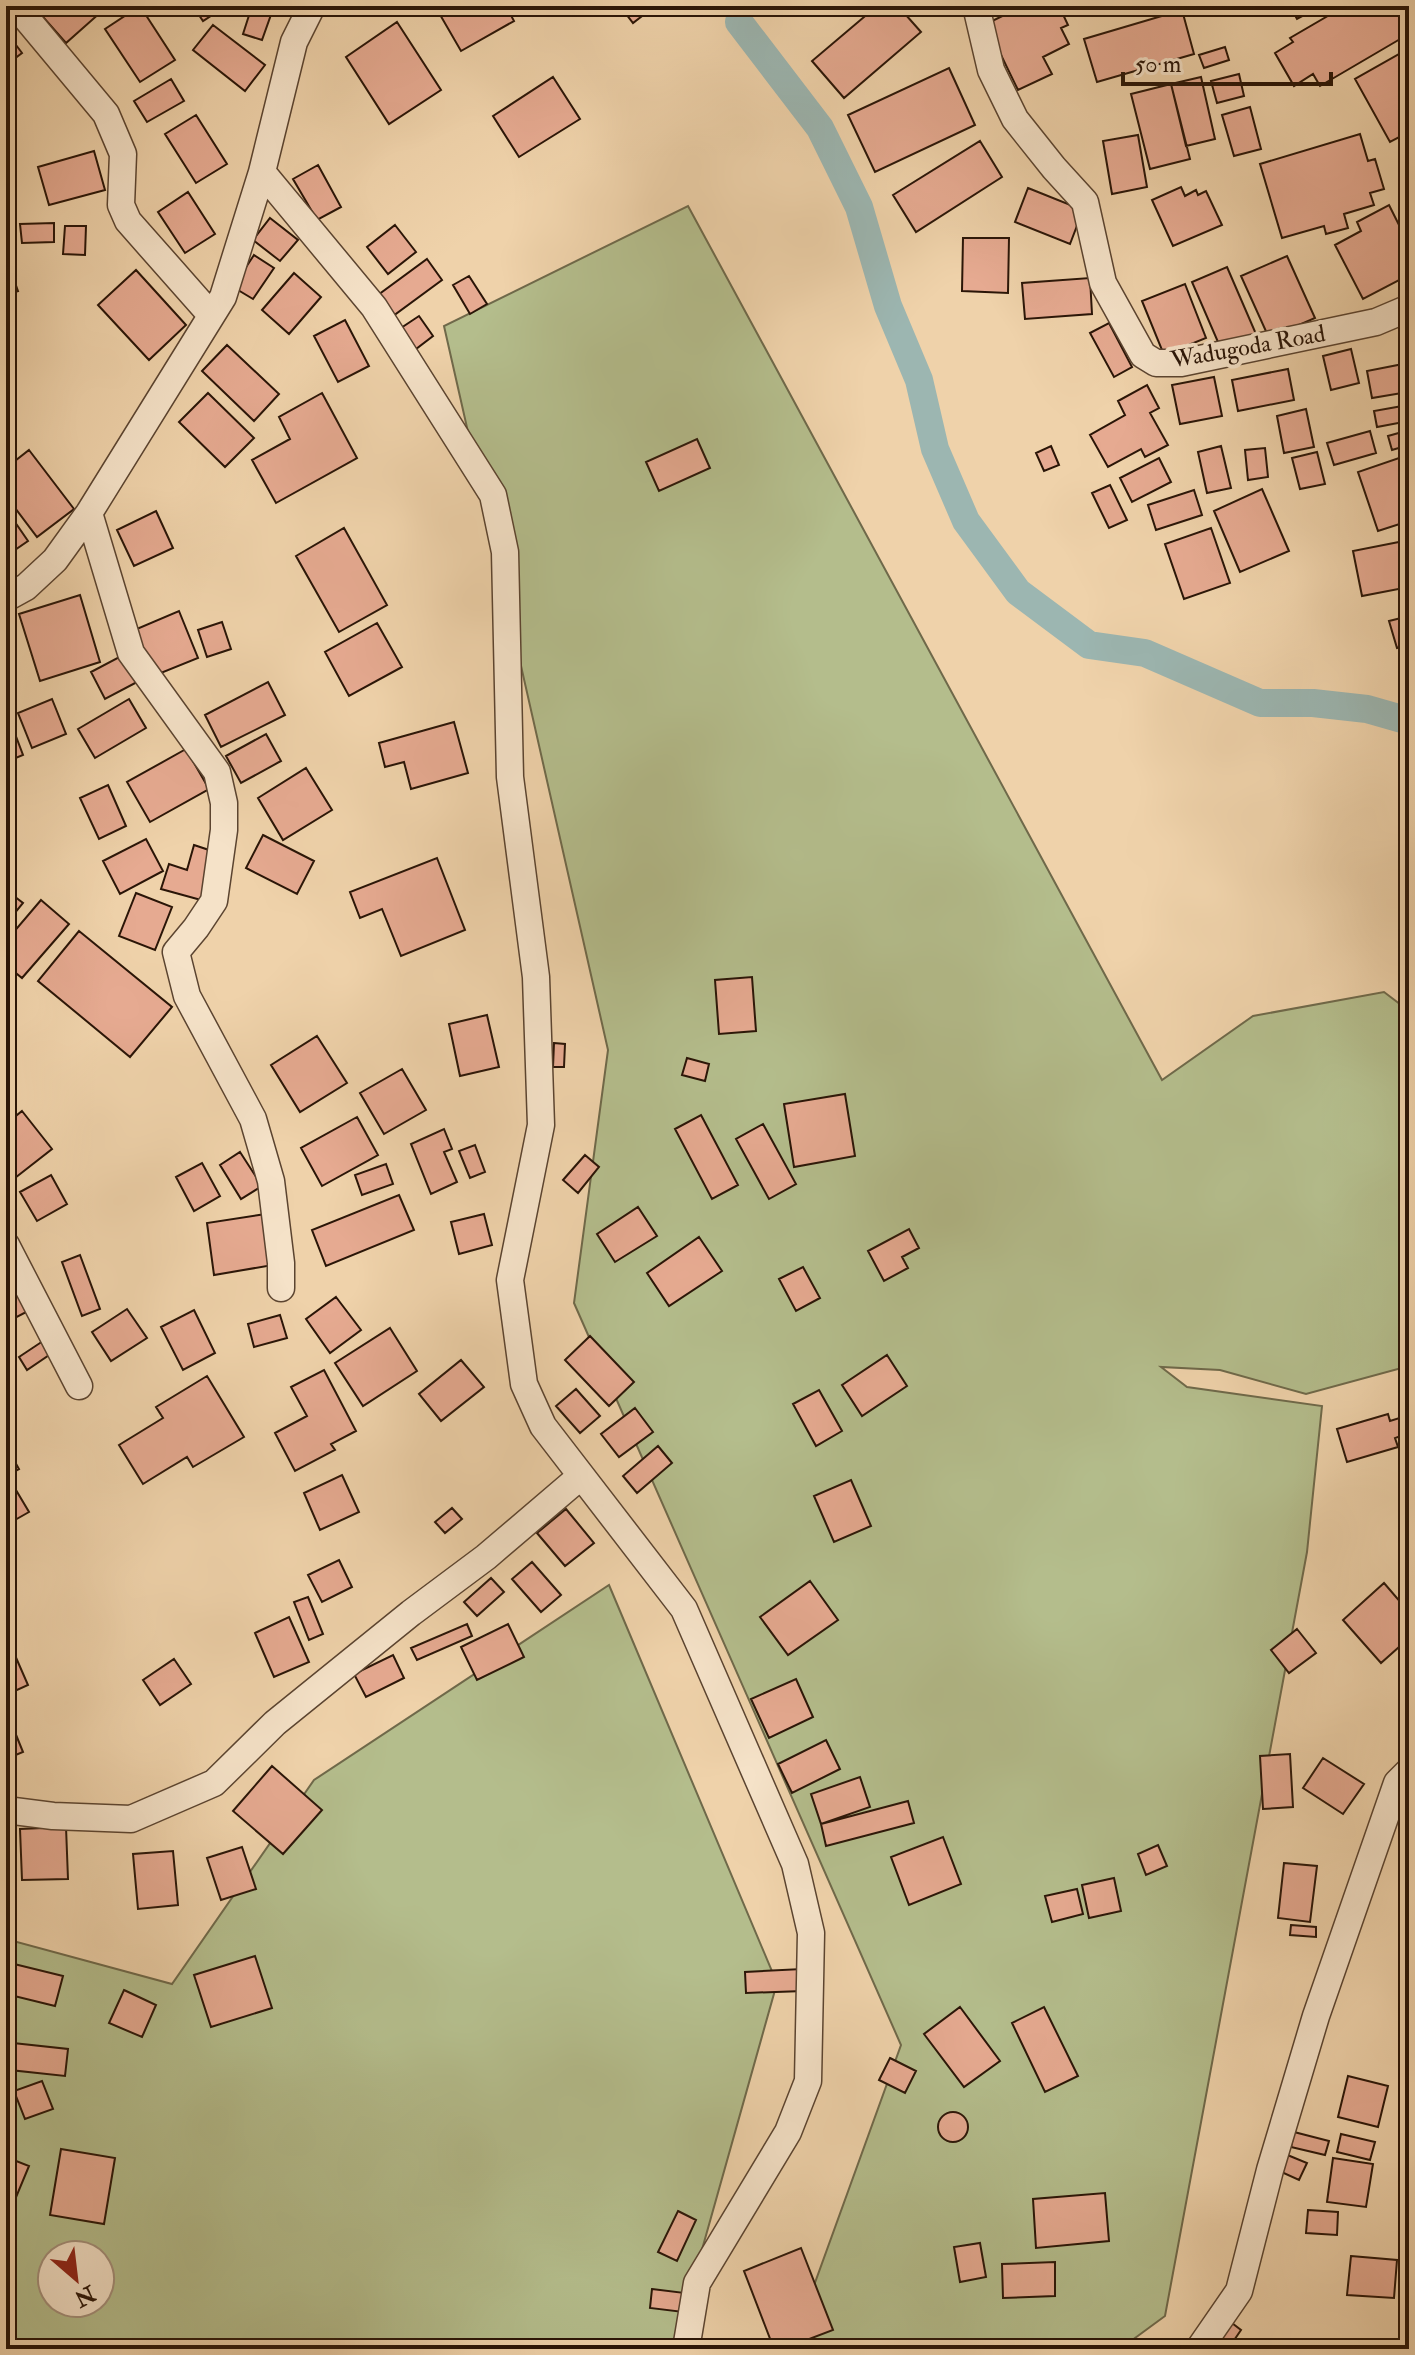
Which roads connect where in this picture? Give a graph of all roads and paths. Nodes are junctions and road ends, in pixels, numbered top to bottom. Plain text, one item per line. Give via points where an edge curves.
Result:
1 (16, 6) edge
2 (312, 6) edge
3 (976, 6) edge
4 (262, 172) junction
5 (1409, 308) edge
6 (211, 315) junction
7 (89, 513) junction
8 (6, 598) edge
9 (6, 1245) edge
10 (281, 1288) dead end
11 (79, 1386) dead end
12 (581, 1476) junction
13 (1409, 1771) edge
14 (6, 1810) edge
15 (686, 2349) edge
16 (1199, 2349) edge

1 - 6 street via 106,114 123,154 121,205 128,221
2 - 4 street via 294,42
3 - 5 street, Wadugoda Road via 991,70 1015,119 1085,202 1103,283 1143,355 1156,363 1181,363 1376,322
4 - 6 street via 223,297
4 - 12 street via 374,307 493,495 505,552 510,777 536,977 541,1125 510,1280 524,1384 543,1426
6 - 7 street
7 - 8 street via 55,560
7 - 10 street via 131,653 217,772 224,830 214,901 176,952 187,996 253,1119 271,1181
9 - 11 street
12 - 14 street via 275,1723 214,1783 131,1819
12 - 15 street via 684,1609 795,1864 811,1933 808,2081 788,2132 697,2283
13 - 16 street via 1397,1783 1316,2016 1239,2291

